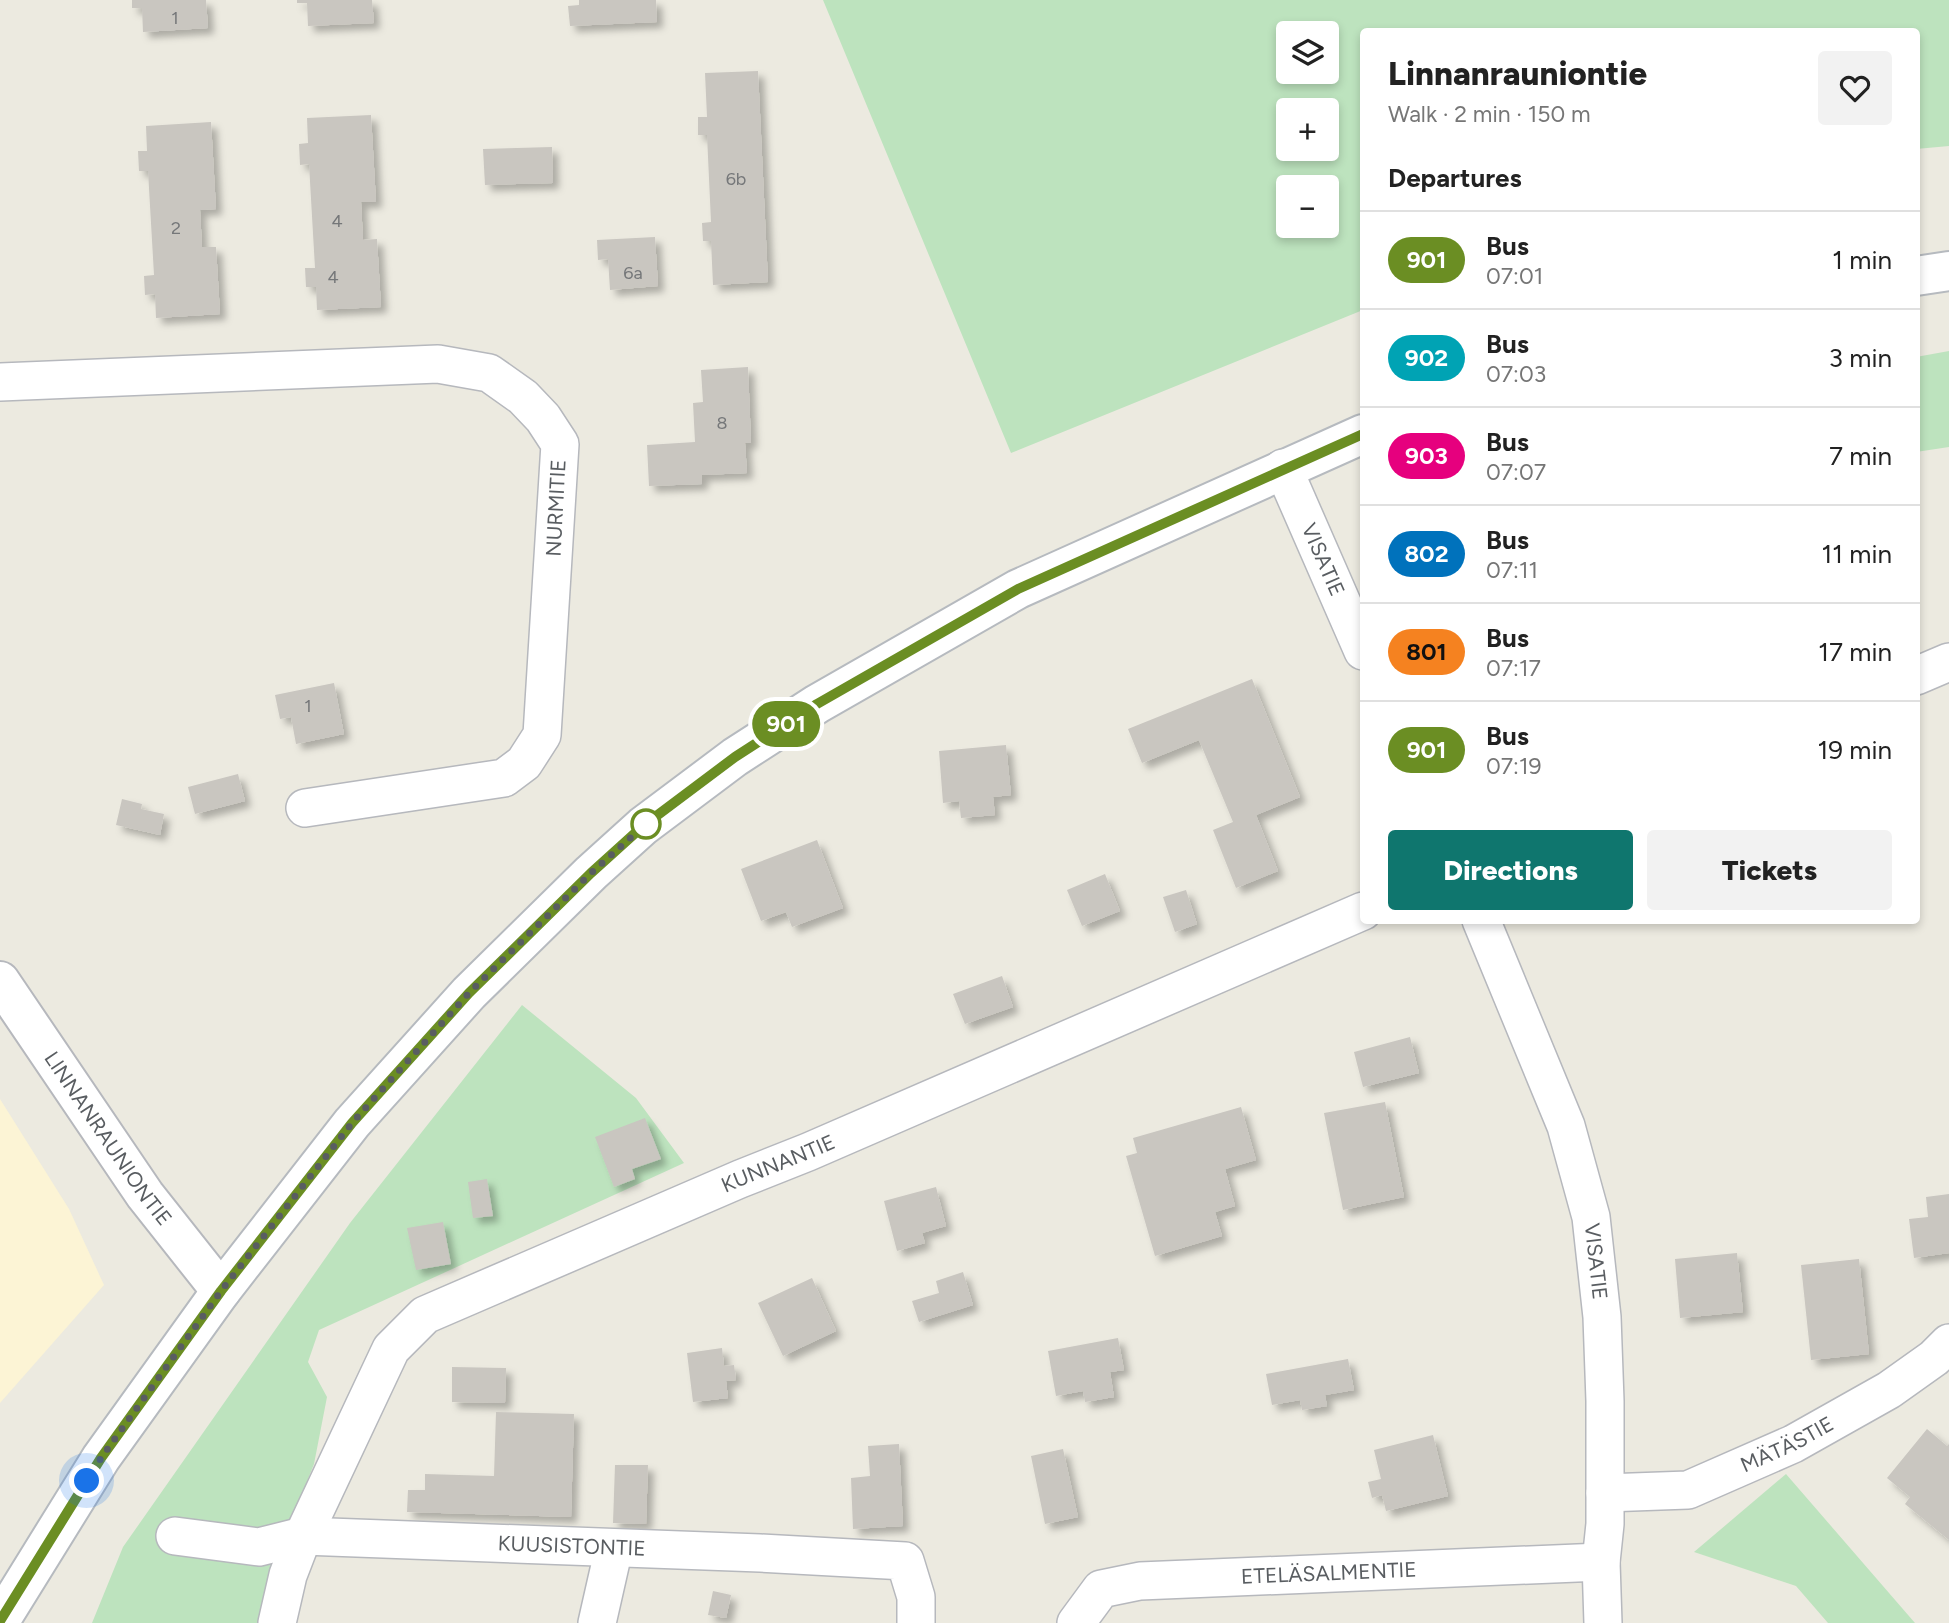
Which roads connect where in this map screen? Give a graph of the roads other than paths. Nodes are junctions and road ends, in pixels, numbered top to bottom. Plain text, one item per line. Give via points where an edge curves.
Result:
1 (1949, 271) edge
2 (1920, 275) edge
3 (0, 382) edge
4 (1360, 435) edge
5 (1283, 468) junction
6 (1360, 643) edge
7 (1949, 662) edge
8 (1920, 674) edge
9 (305, 808) dead end
10 (1360, 912) edge
11 (1482, 924) edge
12 (0, 981) edge
13 (221, 1291) junction
14 (1949, 1343) edge
15 (1605, 1493) junction
16 (175, 1536) dead end
17 (303, 1536) junction
18 (614, 1548) junction
19 (1601, 1562) junction
20 (0, 1621) edge
21 (277, 1623) edge
22 (597, 1623) edge
23 (916, 1623) edge
24 (1076, 1623) edge
25 (1603, 1623) edge

1 - 2 main road
3 - 9 street, NURMITIE via 438,364 489,373 543,418 560,444 542,734 524,763 504,778
4 - 5 main road
5 - 6 street, VISATIE
5 - 13 main road via 1018,589 817,704 735,757 643,826 469,993 352,1123
7 - 8 street
10 - 17 street, KUNNANTIE via 425,1315 391,1349
11 - 15 street, VISATIE via 1566,1126 1591,1217 1602,1317
12 - 13 main road, LINNANRAUNIONTIE via 145,1195
13 - 20 main road via 101,1458
14 - 15 street, MÄTÄSTIE via 1889,1390 1793,1444 1688,1490
15 - 19 street, VISATIE
16 - 17 street, KUUSISTONTIE via 259,1547
17 - 18 street, KUUSISTONTIE
17 - 21 street, KUNNANTIE
18 - 22 street
18 - 23 street, KUUSISTONTIE via 905,1561 916,1597
19 - 24 street, ETELÄSALMENTIE via 1140,1581 1101,1589
19 - 25 street, VISATIE

